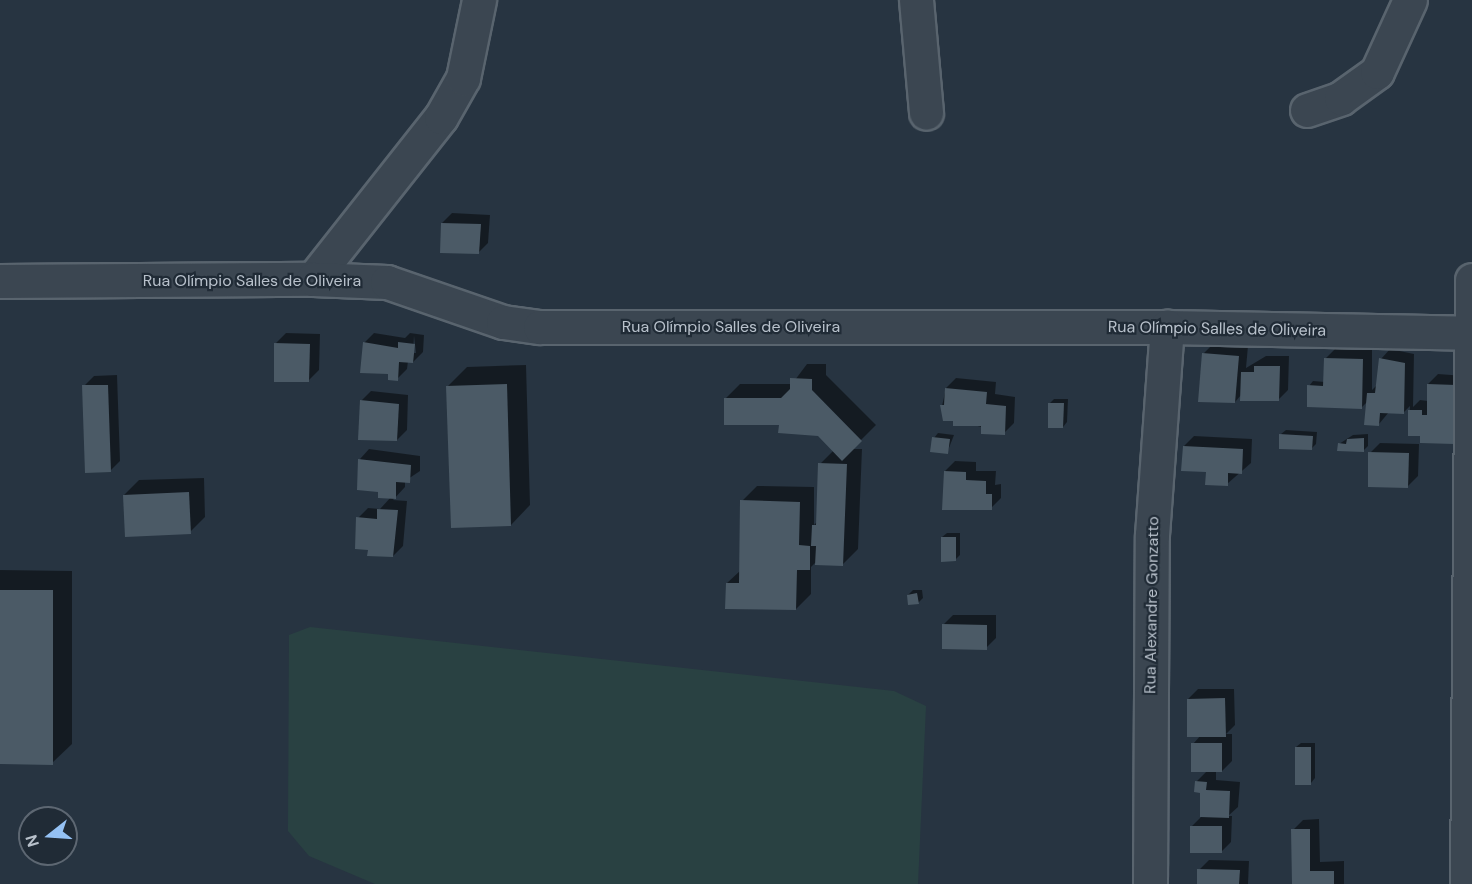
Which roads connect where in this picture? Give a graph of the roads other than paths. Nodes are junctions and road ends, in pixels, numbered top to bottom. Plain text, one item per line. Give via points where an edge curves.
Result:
1 (480, 0) edge
2 (916, 0) edge
3 (1410, 0) edge
4 (1307, 110) dead end
5 (926, 113) dead end
6 (313, 279) junction
7 (1472, 280) edge
8 (0, 281) edge
9 (1167, 327) junction
10 (1469, 333) junction
11 (1150, 884) edge
12 (1467, 884) edge

1 - 6 street via 463,78 441,117
2 - 5 street
3 - 4 street via 1377,72 1341,98
6 - 8 street, Rua Olímpio Salles de Oliveira
6 - 9 street, Rua Olímpio Salles de Oliveira via 387,282 503,322 540,327
7 - 10 street
9 - 10 street, Rua Olímpio Salles de Oliveira
9 - 11 street, Rua Alexandre Gonzatto via 1152,536
10 - 12 street

